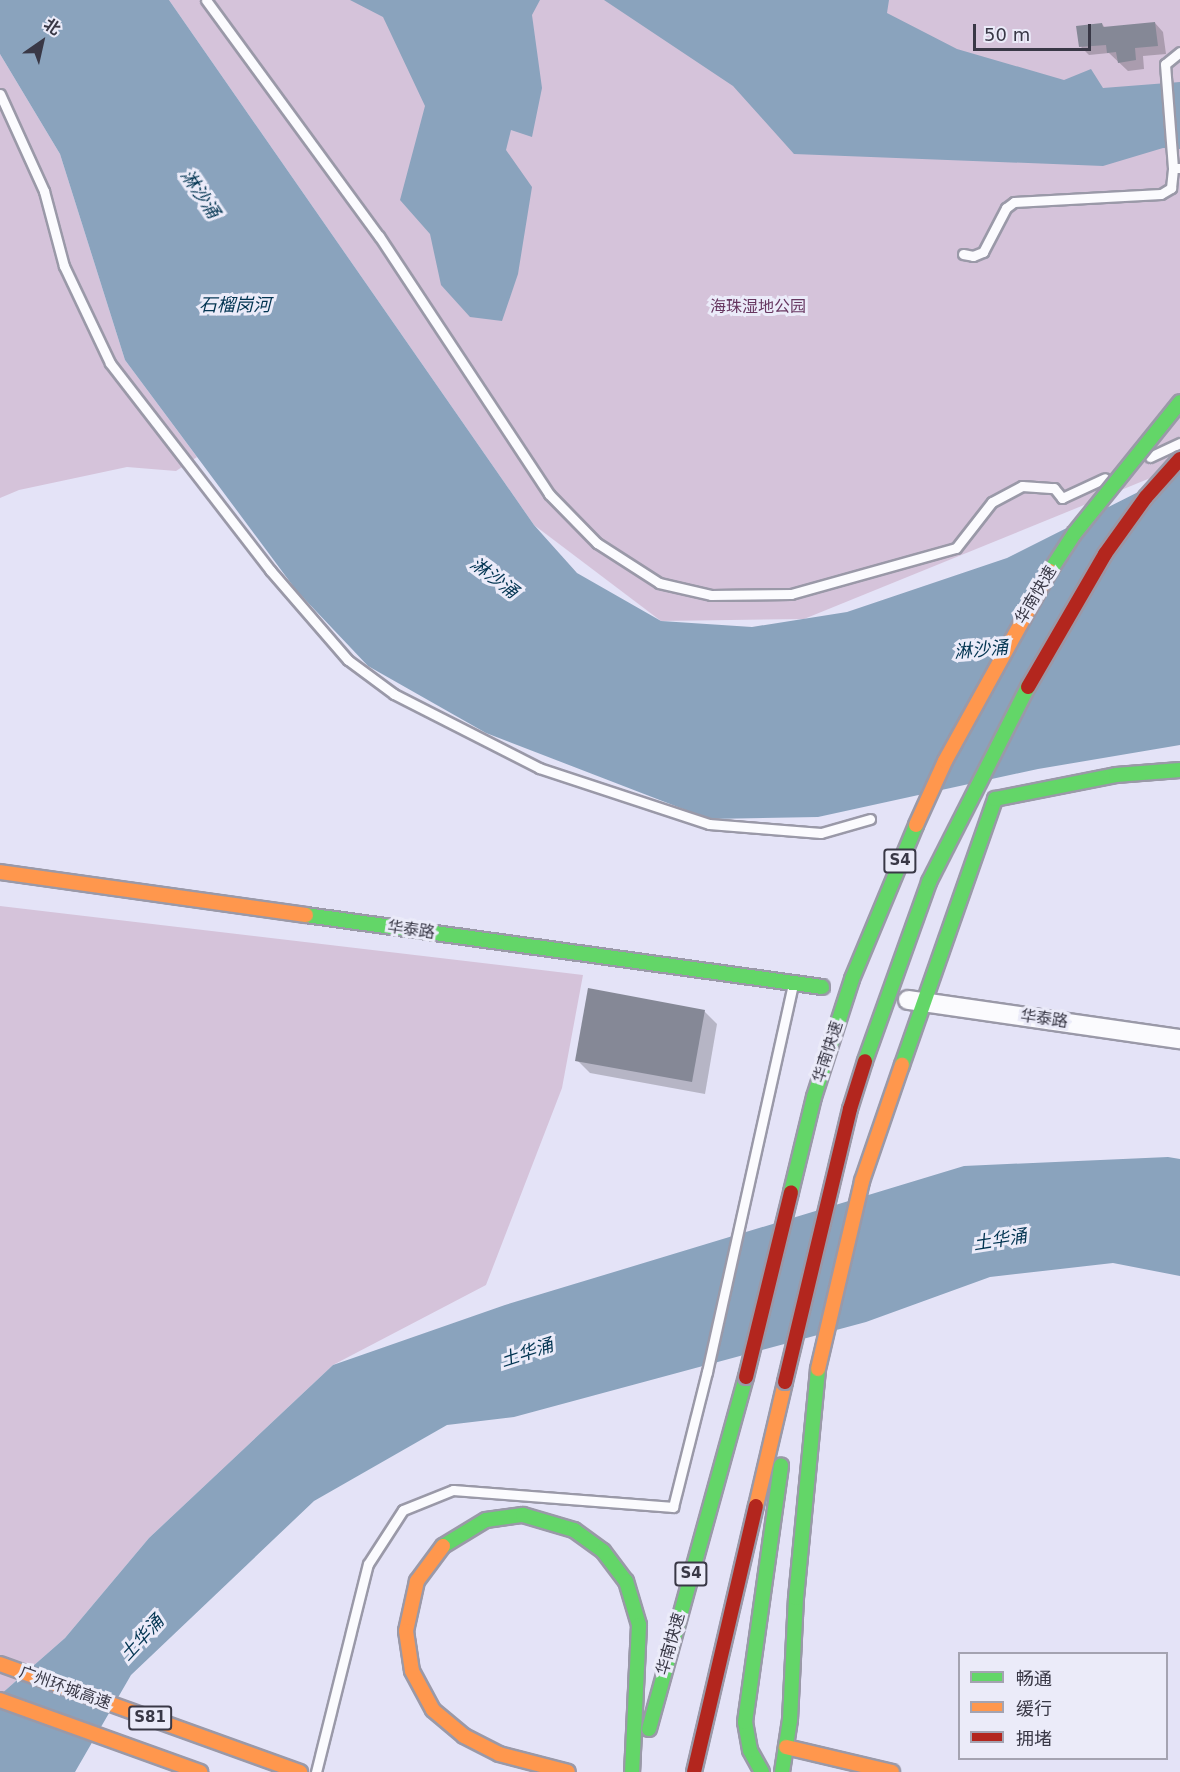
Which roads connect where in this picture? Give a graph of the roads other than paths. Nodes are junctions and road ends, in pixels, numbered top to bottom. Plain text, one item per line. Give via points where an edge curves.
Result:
1 (206, 0) edge
2 (1180, 52) edge
3 (0, 94) edge
4 (1176, 164) edge
5 (963, 254) dead end
6 (1180, 402) edge
7 (1180, 443) edge
8 (1180, 459) edge
9 (1180, 770) edge
10 (870, 819) dead end
11 (0, 872) edge
12 (794, 983) junction
13 (822, 987) dead end
14 (908, 999) dead end
15 (927, 1002) junction
16 (1180, 1039) edge
17 (785, 1382) junction
18 (0, 1664) edge
19 (0, 1700) edge
20 (784, 1759) edge
21 (200, 1772) edge
22 (300, 1772) edge
23 (316, 1772) edge
24 (568, 1772) edge
25 (632, 1772) edge
26 (639, 1772) edge
27 (694, 1772) edge
28 (762, 1772) edge
29 (845, 1772) edge
30 (892, 1772) edge

1 - 7 lane via 379,236 549,494 597,543 659,583 711,595 791,594 956,548 992,502 1022,486 1054,488 1062,498
2 - 4 lane via 1165,64
3 - 10 lane via 44,190 64,266 110,363 270,570 348,660 394,694 539,768 709,824 821,833
4 - 5 lane via 1171,188 1161,194 1014,202 1006,208 983,252
6 - 26 main road, 华南快速 / S4, bridge via 1081,525 1035,593 950,751 896,868 852,979 814,1097 746,1377 652,1710
8 - 17 main road, S4, bridge via 1112,545 1060,629 1005,727 929,882 850,1109
9 - 15 main road via 1116,776 995,799
11 - 12 main road, 华泰路
12 - 13 main road, 华泰路
12 - 23 lane via 673,1508 453,1490 403,1510 368,1564
14 - 15 street, 华泰路
15 - 16 street, 华泰路
15 - 20 main road via 862,1181 820,1352
17 - 27 main road, S4
17 - 28 main road via 776,1518 745,1722 750,1750
18 - 22 main road, 广州环城高速 / S81, bridge
19 - 21 main road, 广州环城高速 / S81, bridge
20 - 29 main road
20 - 30 main road
24 - 25 main road via 480,1745 433,1710 417,1684 406,1644 409,1605 423,1569 446,1542 486,1520 511,1515 550,1520 574,1530 603,1551 619,1570 634,1602 639,1649

